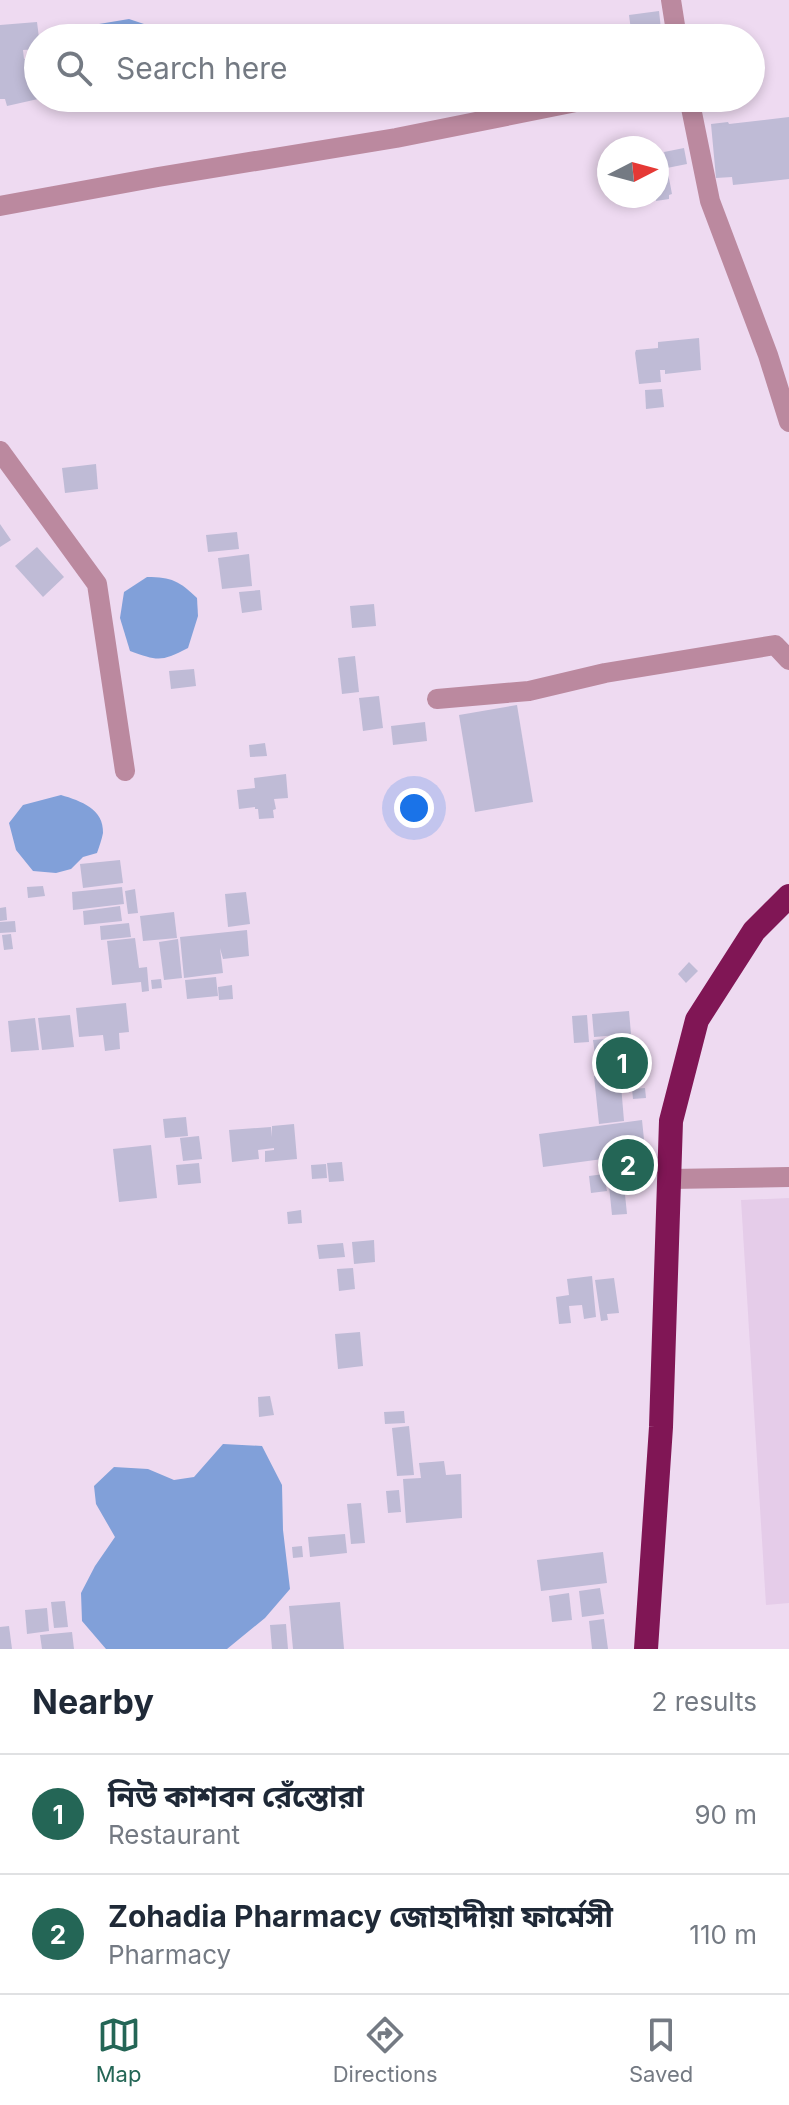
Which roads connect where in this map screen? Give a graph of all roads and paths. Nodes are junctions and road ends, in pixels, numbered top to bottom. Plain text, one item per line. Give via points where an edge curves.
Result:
1 (671, 0) edge
2 (675, 24) edge
3 (526, 112) edge
4 (692, 112) edge
5 (0, 206) edge
6 (789, 422) edge
7 (0, 451) edge
8 (789, 660) edge
9 (437, 699) dead end
10 (125, 771) dead end
11 (789, 896) edge
12 (789, 1177) edge
13 (670, 1179) junction
14 (646, 1649) edge

1 - 2 street
3 - 5 street
4 - 6 street via 710,201
7 - 10 street via 97,584
8 - 9 street via 775,645 529,691
11 - 13 highway via 754,931 697,1020 671,1121
12 - 13 street
13 - 14 highway

